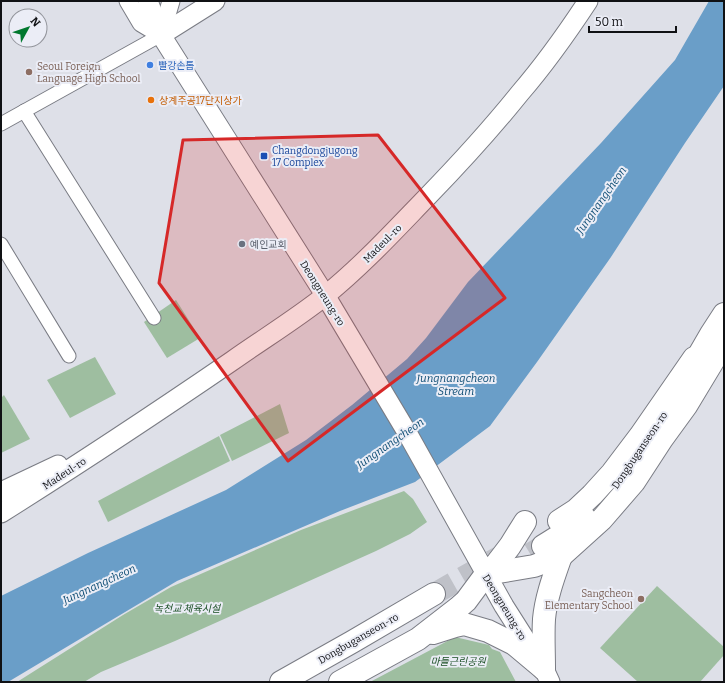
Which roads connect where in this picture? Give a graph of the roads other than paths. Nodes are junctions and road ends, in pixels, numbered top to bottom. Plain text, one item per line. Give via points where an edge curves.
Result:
1 (128, 1) edge
2 (148, 1) edge
3 (171, 1) edge
4 (215, 1) edge
5 (588, 1) edge
6 (161, 35) junction
7 (24, 111) junction
8 (1, 124) edge
9 (1, 244) edge
10 (325, 295) junction
11 (724, 314) edge
12 (154, 318) dead end
13 (720, 332) edge
14 (69, 356) dead end
15 (701, 380) junction
16 (126, 432) junction
17 (652, 433) junction
18 (1, 492) edge
19 (1, 513) edge
20 (540, 540) junction
21 (486, 574) junction
22 (418, 639) junction
23 (547, 675) edge
24 (281, 682) edge
25 (308, 682) edge
26 (340, 682) edge

1 - 6 street via 141,23
2 - 6 main road, Deongneung-ro
3 - 6 street
4 - 6 main road
5 - 10 main road, Madeul-ro via 559,44 486,134 389,237
6 - 7 street
6 - 10 main road, Deongneung-ro
7 - 8 street
7 - 12 street
9 - 14 street
10 - 16 main road, Madeul-ro
10 - 21 main road, Deongneung-ro via 405,429
11 - 13 highway, Dongbuganseon-ro
13 - 15 highway
13 - 17 highway, Dongbuganseon-ro
13 - 20 highway, Dongbuganseon-ro via 612,473 576,510
15 - 17 highway
15 - 20 highway via 634,482 602,519
16 - 18 main road, Madeul-ro
16 - 19 main road, Madeul-ro
17 - 20 highway, Dongbuganseon-ro via 591,514 575,526
20 - 21 highway via 510,546
20 - 21 highway via 534,566
20 - 23 highway via 553,578 544,619
21 - 22 highway via 466,601
21 - 23 main road, Deongneung-ro
22 - 23 highway via 464,624 488,631 514,644
22 - 26 highway
24 - 25 highway, Dongbuganseon-ro via 352,642 438,601

